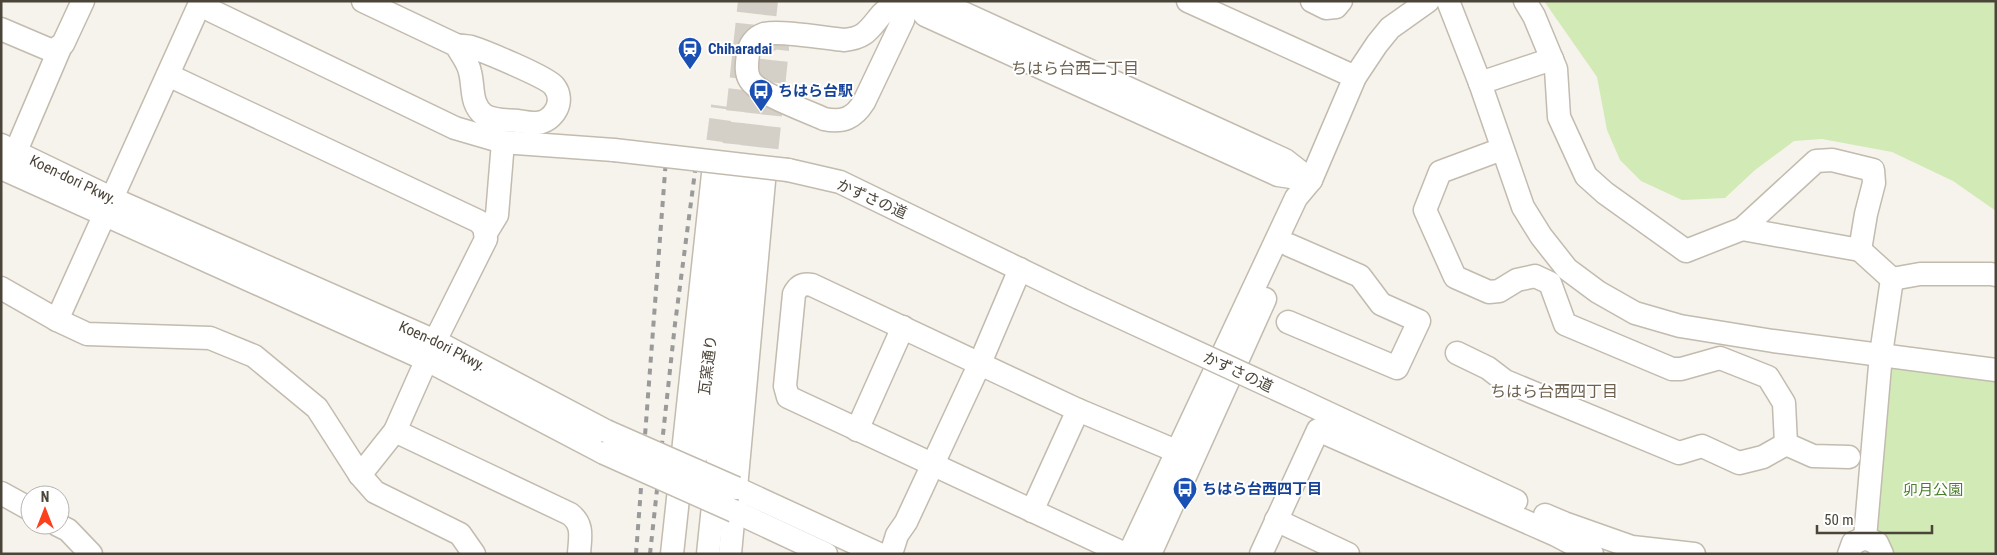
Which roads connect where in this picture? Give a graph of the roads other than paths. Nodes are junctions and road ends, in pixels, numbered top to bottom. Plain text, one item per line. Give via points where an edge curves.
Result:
1 (83, 1) edge
2 (362, 1) edge
3 (898, 1) edge
4 (908, 1) edge
5 (916, 1) edge
6 (937, 1) edge
7 (1188, 1) edge
8 (1312, 1) edge
9 (1341, 1) edge
10 (1428, 1) edge
11 (1448, 1) edge
12 (1525, 1) edge
13 (207, 6) edge
14 (1223, 8) edge
15 (1, 29) edge
16 (456, 45) junction
17 (60, 48) junction
18 (1552, 59) junction
19 (168, 75) junction
20 (1355, 77) junction
21 (1480, 83) junction
22 (503, 142) junction
23 (1502, 149) junction
24 (6, 155) edge
25 (739, 178) junction
26 (1311, 180) junction
27 (108, 206) junction
28 (1742, 229) junction
29 (486, 233) junction
30 (1289, 245) junction
31 (1860, 250) junction
32 (1020, 269) junction
33 (1996, 275) edge
34 (1892, 279) junction
35 (1, 288) edge
36 (57, 320) junction
37 (1288, 322) dead end
38 (903, 327) junction
39 (1773, 341) junction
40 (431, 350) junction
41 (1457, 354) dead end
42 (1881, 354) junction
43 (980, 363) junction
44 (1996, 370) edge
45 (1768, 377) junction
46 (1078, 410) junction
47 (395, 430) junction
48 (857, 430) junction
49 (1786, 444) junction
50 (1176, 451) junction
51 (1849, 457) dead end
52 (932, 466) junction
53 (360, 475) junction
54 (680, 475) junction
55 (736, 488) junction
56 (1, 492) edge
57 (20, 503) edge
58 (734, 511) junction
59 (1032, 511) junction
60 (1276, 520) junction
61 (70, 532) edge
62 (1864, 538) junction
63 (1552, 545) edge
64 (91, 554) edge
65 (474, 554) edge
66 (579, 554) edge
67 (672, 554) edge
68 (688, 554) edge
69 (708, 554) edge
70 (730, 554) edge
71 (826, 554) edge
72 (879, 554) edge
73 (891, 554) edge
74 (1127, 554) edge
75 (1150, 554) edge
76 (1261, 554) edge
77 (1348, 554) edge
78 (1592, 554) edge
79 (1694, 554) edge
80 (1849, 554) edge
81 (1882, 554) edge

1 - 17 street
2 - 16 street
3 - 4 street via 884,12 871,30 852,40 762,34 748,50 750,80 762,91 824,119 835,121 851,117 864,102 903,20
5 - 26 street via 925,15 1278,175
6 - 26 street via 1285,160
7 - 14 street
8 - 9 street via 1326,8 1336,7
10 - 20 street via 1390,28
11 - 21 street
12 - 18 street
13 - 19 street
13 - 22 street, かずさの道 via 455,128
14 - 20 street
15 - 17 street via 48,50
16 - 16 street via 471,47 543,78 554,86 558,95 559,104 554,114 536,123 493,119 484,115 474,99 468,64
17 - 24 street
18 - 21 street
18 - 28 street via 1556,69 1559,117 1586,176 1686,251
19 - 27 street
19 - 29 street via 478,221
20 - 26 street
21 - 23 street
22 - 29 street via 497,215
22 - 32 street, かずさの道, bridge via 614,150 788,170 840,182
23 - 39 street via 1523,207 1541,236 1567,269 1598,292 1635,313 1680,326
23 - 45 street via 1440,172 1425,210 1455,277 1489,292 1535,276 1550,283 1565,324 1672,369 1681,370 1720,358
24 - 27 street, Koen-dori Pkwy.
25 - 54 street
25 - 55 street
25 - 68 street, 瓦窯通り
25 - 69 street, 瓦窯通り
26 - 30 street via 1309,200
26 - 50 street via 1296,198
27 - 36 street
27 - 40 street, Koen-dori Pkwy.
28 - 31 street
28 - 31 street via 1816,161 1832,160 1873,170 1874,183
29 - 40 street via 486,239
30 - 37 street via 1360,276 1381,304 1419,321 1397,368
30 - 75 street
31 - 34 street
32 - 43 street
32 - 79 street, かずさの道, bridge via 1564,523 1632,546
33 - 34 street via 1920,274
34 - 42 street
35 - 36 street
36 - 53 street via 87,334 210,338 254,356 317,408
38 - 43 street
38 - 48 street
38 - 48 street via 812,284 797,287 785,393 788,398
39 - 42 street
39 - 45 street
40 - 47 street
40 - 54 street, Koen-dori Pkwy., bridge via 606,430
40 - 54 street, Koen-dori Pkwy., bridge via 604,453
41 - 49 street via 1488,368 1505,381 1679,453 1702,446 1739,463 1763,457
42 - 44 street
42 - 62 street
43 - 46 street
43 - 52 street
45 - 49 street via 1784,403
46 - 50 street
46 - 59 street
47 - 53 street
47 - 66 street via 570,514 580,524
48 - 52 street
49 - 51 street via 1813,456
50 - 74 street
52 - 59 street
52 - 73 street via 897,535
53 - 65 street via 376,492 460,534
54 - 55 street, Koen-dori Pkwy., bridge
54 - 58 street, Koen-dori Pkwy., bridge
54 - 67 street
55 - 58 street
55 - 72 street, Koen-dori Pkwy.
56 - 57 street
58 - 70 street
58 - 71 street, Koen-dori Pkwy.
59 - 74 street
60 - 63 street via 1318,430
60 - 76 street
60 - 77 street
61 - 64 street
62 - 80 street via 1853,544
62 - 81 street via 1877,543
63 - 78 street

